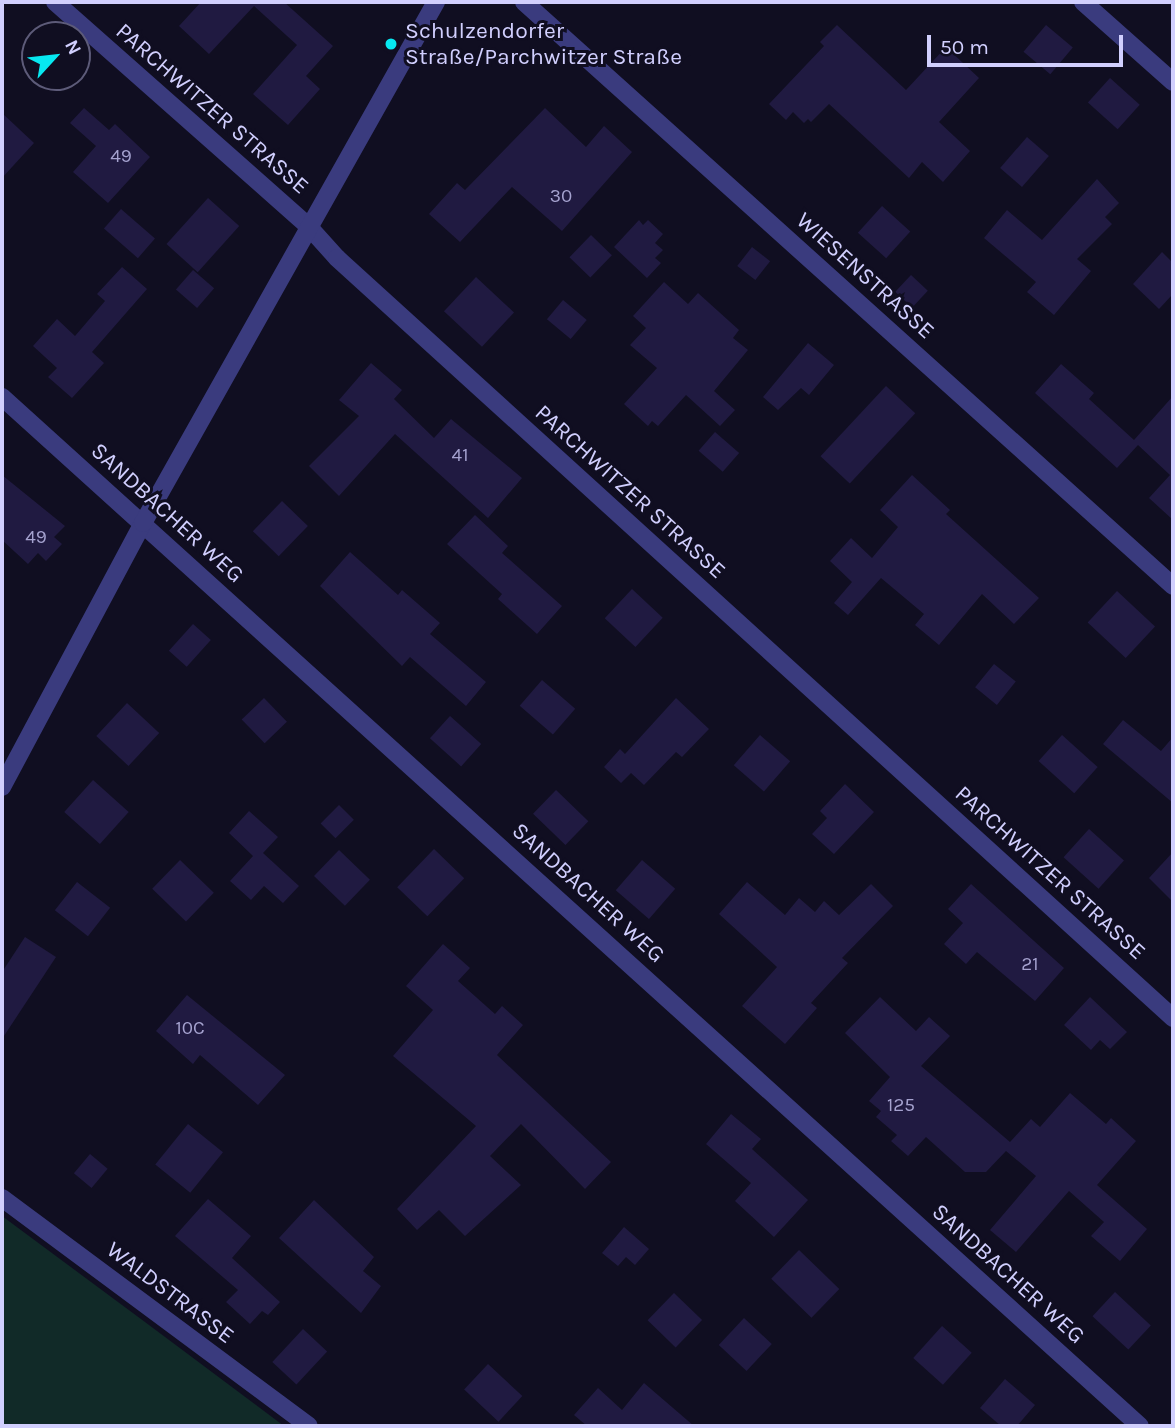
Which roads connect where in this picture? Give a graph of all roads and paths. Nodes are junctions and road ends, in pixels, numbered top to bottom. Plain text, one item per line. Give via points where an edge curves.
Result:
1 (55, 2) edge
2 (436, 2) edge
3 (524, 2) edge
4 (1083, 2) edge
5 (1173, 82) edge
6 (310, 228) junction
7 (2, 397) edge
8 (143, 523) junction
9 (1173, 586) edge
10 (2, 786) edge
11 (1173, 1018) edge
12 (2, 1198) edge
13 (309, 1426) edge
14 (1140, 1426) edge

1 - 6 street, PARCHWITZER STRASSE
2 - 6 street
3 - 9 street, WIESENSTRASSE
4 - 5 street
6 - 8 street
6 - 11 street, PARCHWITZER STRASSE via 337,258
7 - 8 street, SANDBACHER WEG
8 - 10 street
8 - 14 street, SANDBACHER WEG
12 - 13 street, WALDSTRASSE

